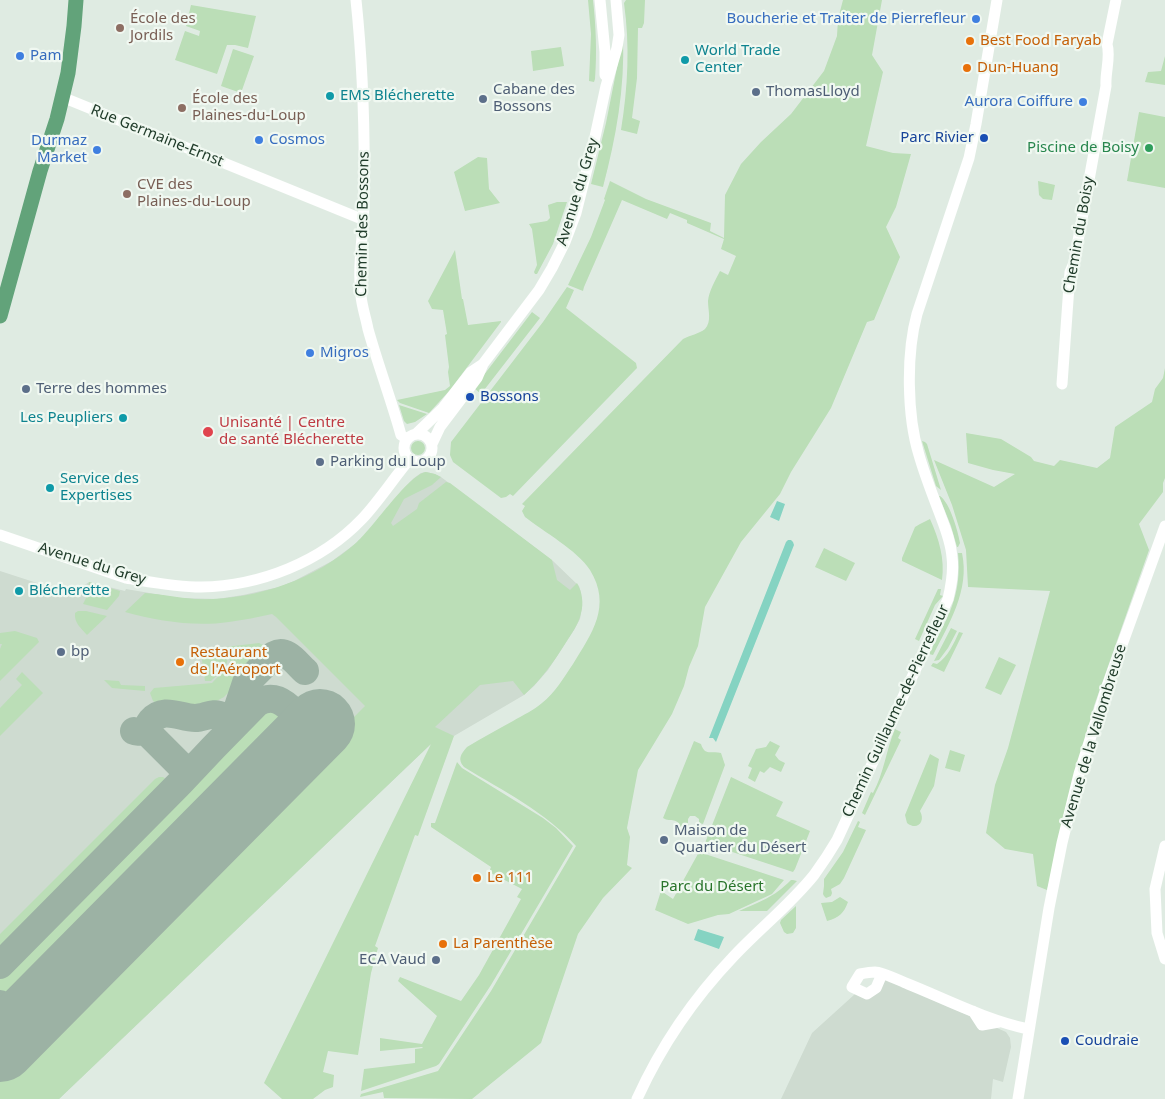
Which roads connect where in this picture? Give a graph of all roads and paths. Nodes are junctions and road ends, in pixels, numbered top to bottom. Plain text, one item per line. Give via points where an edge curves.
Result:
1 (76, 0) edge
2 (356, 0) edge
3 (600, 0) edge
4 (616, 0) edge
5 (998, 0) edge
6 (1116, 0) edge
7 (606, 86) junction
8 (62, 97) junction
9 (364, 220) junction
10 (0, 316) edge
11 (483, 364) junction
12 (1062, 384) dead end
13 (412, 437) junction
14 (432, 444) junction
15 (410, 460) junction
16 (1165, 526) edge
17 (0, 536) edge
18 (1165, 846) edge
19 (1165, 959) edge
20 (882, 974) dead end
21 (973, 1011) junction
22 (996, 1020) junction
23 (1028, 1029) junction
24 (637, 1099) edge
25 (1018, 1099) edge

1 - 8 main road via 68,73
2 - 9 street, Chemin des Bossons via 363,89
3 - 7 street, Avenue du Grey
4 - 7 street, Avenue du Grey via 619,35
5 - 24 street, Chemin Guillaume-de-Pierrefleur via 969,158 913,328 910,408 914,440 948,537 952,558 948,599 837,840 805,884 734,955 697,998 676,1028
6 - 12 street, Chemin du Boisy via 1107,44 1106,86 1070,272
7 - 11 street, Avenue du Grey via 576,213 565,242 539,290
8 - 9 street, Rue Germaine-Ernst
8 - 10 main road
9 - 13 street, Chemin des Bossons via 360,266 364,312 400,435
11 - 13 street, Avenue du Grey via 471,372 443,408
11 - 14 street, Avenue du Grey via 478,378 440,427
13 - 14 street via 424,436
13 - 15 street via 404,446
14 - 15 street via 432,453 426,460
15 - 17 street, Avenue du Grey via 363,518 336,542 290,568 242,583 201,587 134,579
16 - 23 street, Avenue de la Vallombreuse via 1079,774 1049,908
18 - 19 street via 1155,889 1156,933
20 - 21 street
21 - 22 street
21 - 22 street via 982,1026
22 - 23 street
23 - 25 street, Avenue de la Vallombreuse

